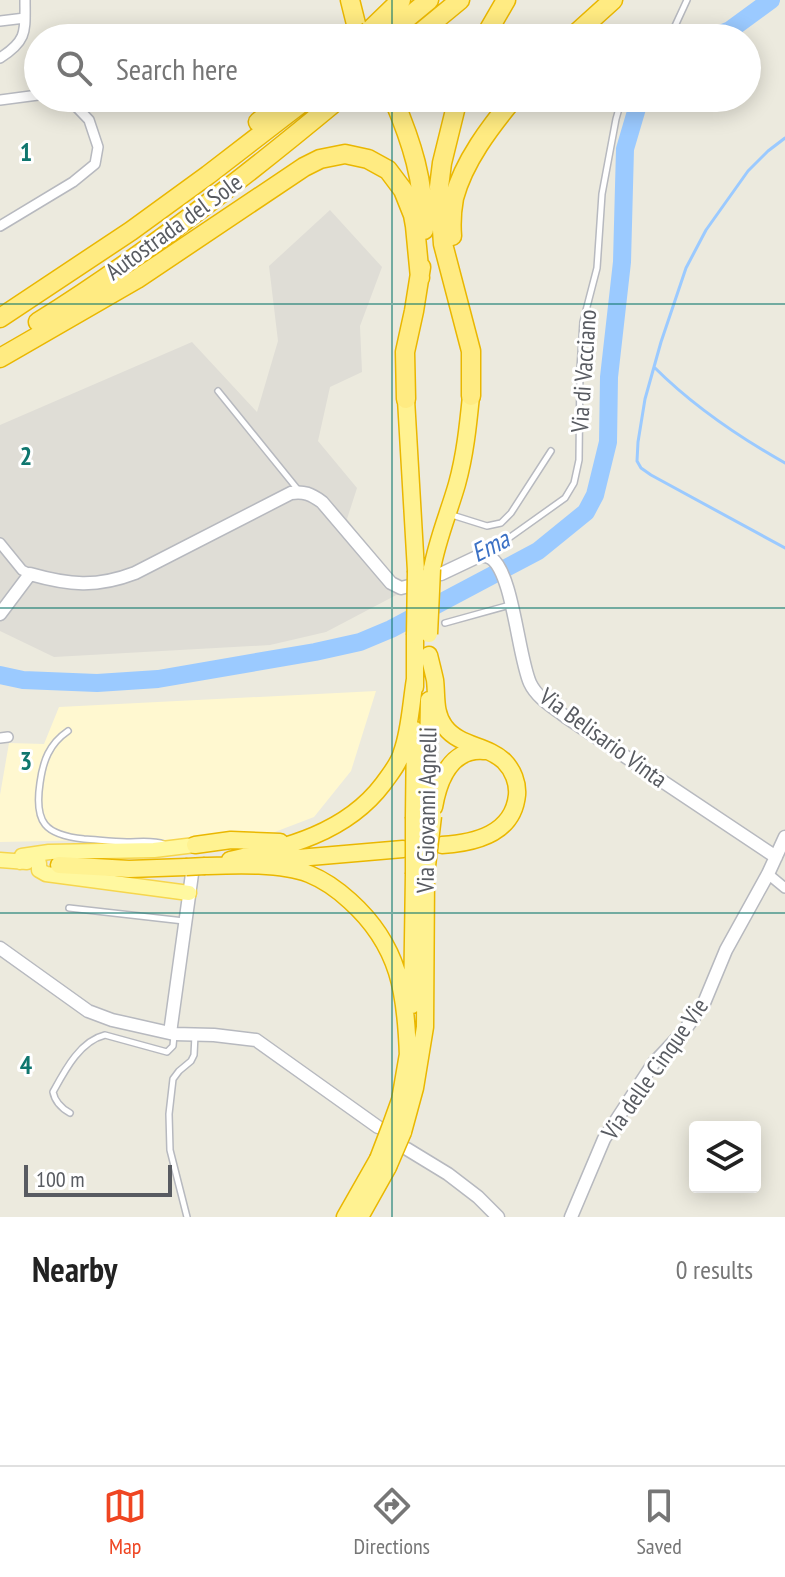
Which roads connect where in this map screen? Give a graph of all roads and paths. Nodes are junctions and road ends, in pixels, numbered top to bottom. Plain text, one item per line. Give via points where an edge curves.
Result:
1 (25, 0) edge
2 (350, 0) edge
3 (401, 0) edge
4 (429, 0) edge
5 (460, 0) edge
6 (506, 0) edge
7 (613, 0) edge
8 (687, 0) edge
9 (25, 18) junction
10 (0, 21) edge
11 (362, 24) edge
12 (377, 24) edge
13 (385, 24) edge
14 (431, 24) edge
15 (492, 24) edge
16 (586, 24) edge
17 (676, 24) edge
18 (0, 58) edge
19 (24, 97) edge
20 (0, 100) edge
21 (81, 112) edge
22 (270, 112) edge
23 (290, 112) edge
24 (323, 112) edge
25 (399, 112) edge
26 (455, 112) edge
27 (503, 112) edge
28 (618, 112) edge
29 (208, 175) junction
30 (0, 226) edge
31 (420, 278) junction
32 (455, 295) junction
33 (0, 318) edge
34 (0, 346) edge
35 (0, 358) edge
36 (218, 391) dead end
37 (471, 396) joint
38 (406, 399) joint
39 (551, 451) dead end
40 (299, 492) junction
41 (447, 513) junction
42 (0, 543) edge
43 (493, 563) junction
44 (30, 574) junction
45 (424, 575) junction
46 (511, 605) junction
47 (0, 614) edge
48 (445, 623) dead end
49 (422, 634) junction
50 (429, 655) junction
51 (415, 679) junction
52 (68, 731) dead end
53 (490, 752) junction
54 (425, 816) junction
55 (298, 842) junction
56 (442, 845) dead end
57 (173, 848) junction
58 (781, 848) edge
59 (403, 849) dead end
60 (0, 860) edge
61 (20, 862) junction
62 (194, 862) junction
63 (39, 863) junction
64 (59, 865) joint
65 (230, 865) junction
66 (420, 874) junction
67 (768, 874) junction
68 (785, 888) edge
69 (189, 893) junction
70 (69, 908) dead end
71 (185, 921) junction
72 (0, 948) edge
73 (172, 1033) junction
74 (195, 1034) junction
75 (408, 1057) junction
76 (70, 1113) dead end
77 (391, 1128) junction
78 (407, 1149) dead end
79 (383, 1163) junction
80 (187, 1217) edge
81 (345, 1217) edge
82 (360, 1217) edge
83 (498, 1217) edge
84 (571, 1217) edge

1 - 9 street
2 - 11 highway
3 - 12 highway
4 - 13 highway
5 - 14 highway
6 - 15 highway
7 - 16 highway
8 - 17 lane
9 - 10 street
9 - 18 street via 20,43
19 - 20 street
21 - 30 street via 98,147 95,164
22 - 29 highway via 223,150
23 - 29 highway, Autostrada del Sole
24 - 34 highway, Autostrada del Sole via 149,247
25 - 31 highway via 420,172
26 - 32 highway via 439,187 443,244
27 - 32 highway via 467,166 454,198
28 - 43 lane, Via di Vacciano via 602,194 597,268 583,322 574,483 565,498
29 - 33 highway, Autostrada del Sole
31 - 35 highway via 415,226 403,190 388,170 345,154 304,167 137,279
31 - 38 highway via 405,352
32 - 37 highway via 471,351
36 - 40 lane
37 - 41 highway, Via Giovanni Agnelli via 466,445
38 - 45 highway, Via Giovanni Agnelli
39 - 41 lane via 501,523 487,526
40 - 44 street via 119,579 90,585
40 - 45 street via 322,502 391,583 401,588
41 - 45 highway, Via Giovanni Agnelli
42 - 44 street
43 - 45 street, Via di Vacciano via 466,562
43 - 46 street, Via Belisario Vinta via 506,583
44 - 47 street
45 - 49 highway, Via Giovanni Agnelli, bridge
46 - 48 lane
46 - 58 street, Via Belisario Vinta via 525,669 539,697
49 - 50 highway, Via Giovanni Agnelli
49 - 51 highway, Via Giovanni Agnelli
50 - 53 highway via 444,726 457,738
50 - 54 highway, Via Giovanni Agnelli
51 - 54 highway, Via Giovanni Agnelli
51 - 55 highway via 396,766 369,801
52 - 57 lane via 55,740 44,761 39,816 46,828 63,836 158,842
53 - 54 highway via 462,754 450,764
53 - 56 highway via 515,778 512,813 479,840
54 - 66 highway, bridge
55 - 62 highway
55 - 62 highway via 215,842
57 - 61 main road via 49,852 22,856
57 - 62 main road
58 - 67 street, Via delle Cinque Vie
59 - 65 highway
60 - 61 main road
61 - 63 main road
62 - 64 highway via 129,869
62 - 65 highway
62 - 69 street
63 - 64 main road
63 - 69 main road via 46,874
65 - 75 highway via 308,874 340,892 370,921 397,969
66 - 75 highway, Via Giovanni Agnelli
66 - 77 highway, Via Giovanni Agnelli via 425,1027 415,1088
67 - 68 street
67 - 84 street, Via delle Cinque Vie via 697,1015 653,1064 604,1139
69 - 71 street
70 - 71 lane
71 - 73 street
72 - 73 street via 88,1011
73 - 74 street
73 - 76 lane via 173,1046 167,1052 105,1035 86,1043 53,1092
74 - 77 street via 256,1040
74 - 80 lane via 194,1055 173,1079 169,1114 170,1150
75 - 77 highway, Via Giovanni Agnelli
77 - 79 highway, Via Giovanni Agnelli, bridge
78 - 83 street via 448,1174
79 - 81 highway, Via Giovanni Agnelli
79 - 82 highway, Via Giovanni Agnelli

